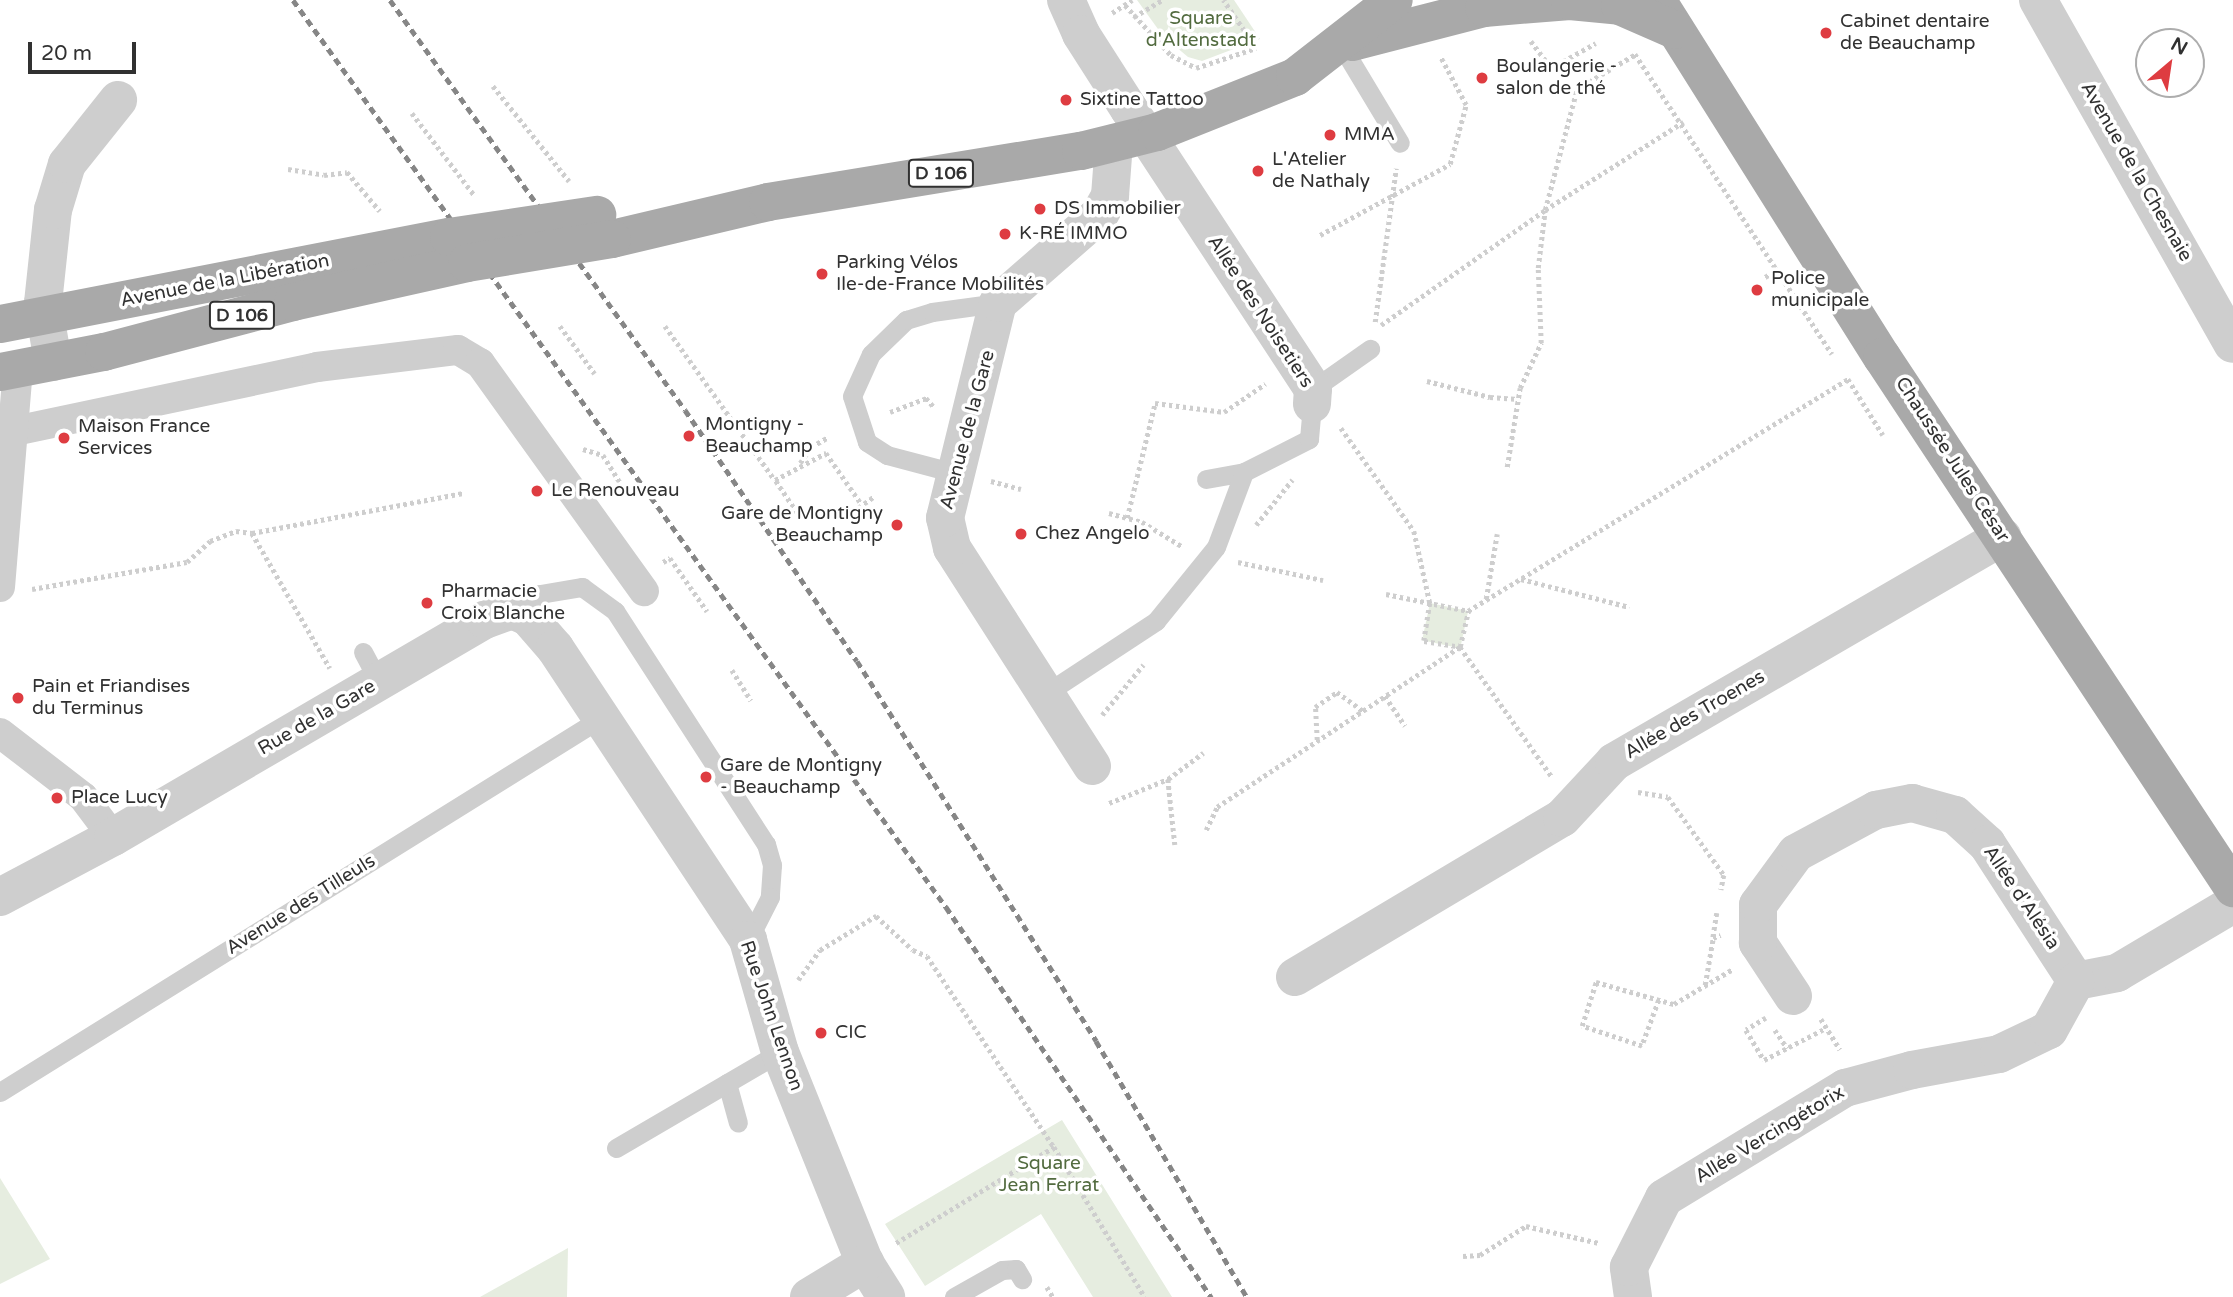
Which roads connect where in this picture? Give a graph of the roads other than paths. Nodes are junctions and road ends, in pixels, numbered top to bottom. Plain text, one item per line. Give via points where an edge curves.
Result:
1 (1066, 0) edge
2 (2038, 0) edge
3 (1402, 12) edge
4 (1666, 15) edge
5 (1341, 45) junction
6 (118, 100) dead end
7 (1130, 139) junction
8 (1400, 143) road end
9 (458, 250) junction
10 (998, 303) junction
11 (44, 315) junction
12 (0, 324) edge
13 (2233, 344) edge
14 (1370, 349) dead end
15 (24, 367) edge
16 (1307, 385) junction
17 (8, 433) edge
18 (1244, 472) junction
19 (967, 476) junction
20 (1206, 479) dead end
21 (2002, 537) junction
22 (13, 588) edge
23 (645, 591) dead end
24 (512, 610) junction
25 (1045, 694) junction
26 (601, 718) junction
27 (0, 733) edge
28 (1092, 766) dead end
29 (113, 837) junction
30 (2233, 888) edge
31 (0, 897) edge
32 (2233, 904) edge
33 (748, 940) junction
34 (1295, 977) dead end
35 (2076, 981) junction
36 (1793, 996) dead end
37 (780, 1052) junction
38 (727, 1083) junction
39 (0, 1092) edge
40 (738, 1122) dead end
41 (616, 1147) dead end
42 (865, 1263) junction
43 (1022, 1279) dead end
44 (809, 1297) edge
45 (886, 1297) edge
46 (954, 1297) edge
47 (1633, 1297) edge

1 - 7 street, Allée des Noisetiers
2 - 13 street, Avenue de la Chesnaie
3 - 4 main road via 1593,0
3 - 5 main road, D 106
4 - 21 main road, Chaussée Jules César
5 - 7 main road, D 106 via 1295,77 1196,119
5 - 8 lane
6 - 11 street via 67,164 53,210
7 - 9 main road, D 106, bridge
7 - 10 street via 1100,214
7 - 16 street, Allée des Noisetiers
9 - 11 main road, Avenue de la Libération / D 106
9 - 15 main road, Avenue de la Libération / D 106
10 - 19 street, Avenue de la Gare
10 - 19 lane via 906,320 871,354 852,396 867,442 887,454
11 - 12 main road, Avenue de la Libération / D 106
11 - 15 street
14 - 16 lane
15 - 17 street
16 - 18 lane, Allée des Noisetiers via 1309,439
17 - 22 street
17 - 23 street via 317,367 469,352
18 - 20 lane, Allée des Noisetiers
18 - 25 lane via 1216,547 1156,621
19 - 25 street, Avenue de la Gare via 946,533
21 - 30 main road, Chaussée Jules César
21 - 34 street, Allée des Troenes via 1615,762 1562,818
24 - 26 street via 539,628
24 - 29 street, Rue de la Gare via 364,678
24 - 33 lane via 540,594 582,587 615,611 766,844 772,865 770,897
25 - 28 street, Avenue de la Gare
26 - 33 street, Rue John Lennon
26 - 39 lane, Avenue des Tilleuls
27 - 29 street via 83,797
29 - 31 street, Rue de la Gare
32 - 35 street via 2117,973
33 - 37 street, Rue John Lennon
35 - 36 street, Allée d'Alésia via 1987,844 1955,816 1912,803 1876,810 1796,853 1758,905 1761,933
35 - 47 street, Allée Vercingétorix via 2049,1030 1999,1054 1845,1088 1664,1198 1629,1267
37 - 38 lane
37 - 42 street, Rue John Lennon
38 - 40 lane
38 - 41 lane
42 - 44 street
42 - 45 street, Rue John Lennon
43 - 46 lane via 1016,1269 1002,1269

